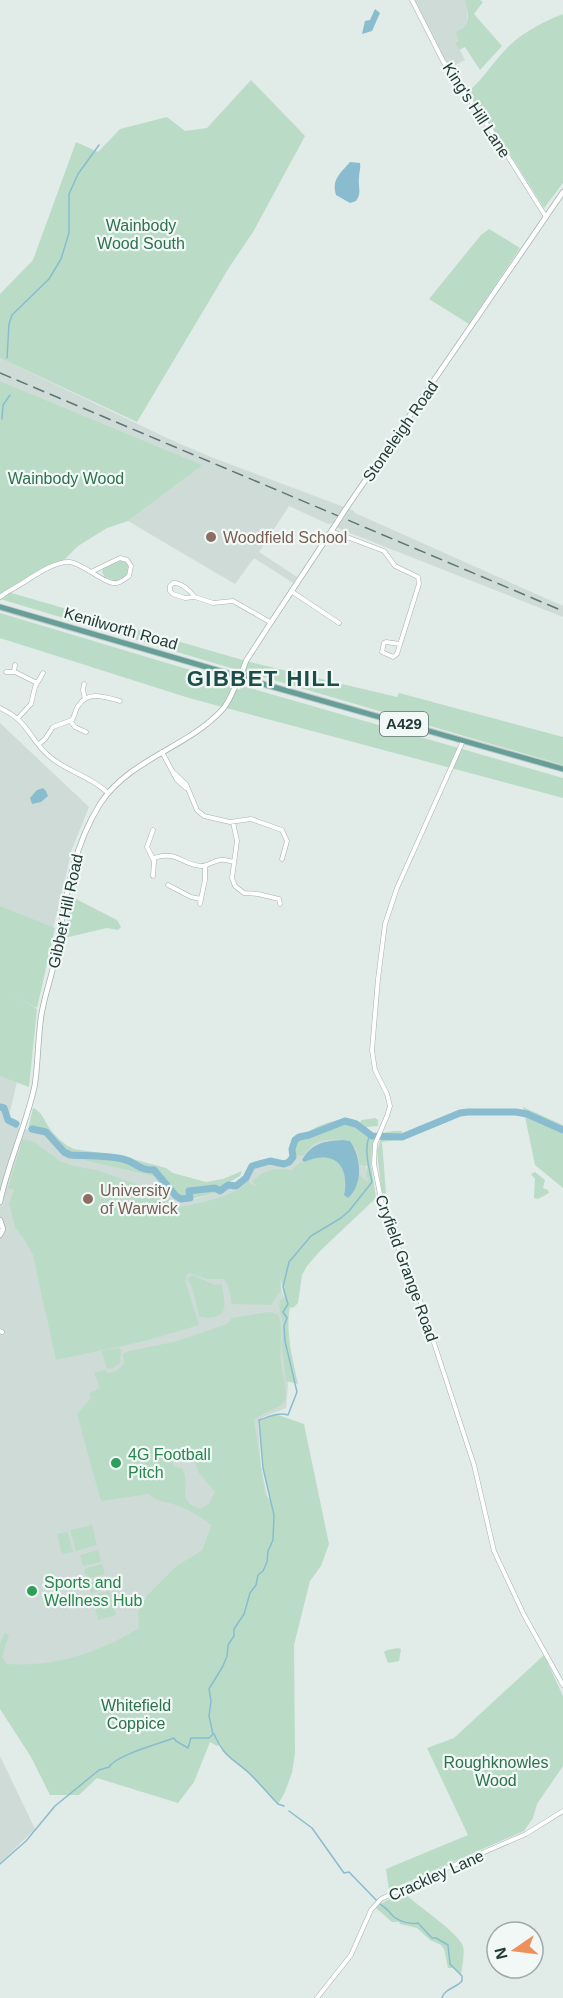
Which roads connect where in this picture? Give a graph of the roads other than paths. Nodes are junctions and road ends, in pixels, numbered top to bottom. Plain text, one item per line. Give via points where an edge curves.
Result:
1 (412, 0) edge
2 (563, 192) edge
3 (546, 217) junction
4 (331, 531) junction
5 (91, 572) junction
6 (291, 591) junction
7 (0, 597) edge
8 (195, 597) junction
9 (0, 607) edge
10 (270, 622) junction
11 (339, 623) dead end
12 (400, 644) junction
13 (15, 665) dead end
14 (14, 671) junction
15 (6, 672) dead end
16 (242, 672) junction
17 (43, 673) dead end
18 (234, 675) junction
19 (245, 679) junction
20 (37, 683) junction
21 (237, 683) junction
22 (84, 684) dead end
23 (85, 699) junction
24 (120, 701) dead end
25 (0, 708) edge
26 (18, 718) junction
27 (70, 722) junction
28 (86, 732) dead end
29 (463, 741) junction
30 (39, 744) junction
31 (162, 752) junction
32 (563, 769) edge
33 (108, 793) junction
34 (232, 822) junction
35 (153, 830) dead end
36 (154, 858) junction
37 (282, 859) dead end
38 (234, 862) junction
39 (205, 866) junction
40 (153, 876) dead end
41 (168, 885) dead end
42 (280, 899) dead end
43 (0, 1202) edge
44 (0, 1221) edge
45 (0, 1235) edge
46 (563, 1685) edge
47 (563, 1811) edge
48 (317, 1998) edge

1 - 3 street, King's Hill Lane via 444,61
2 - 3 street, Stoneleigh Road
3 - 4 street, Stoneleigh Road, bridge
4 - 6 street, Stoneleigh Road
4 - 12 street via 384,551 395,567 418,576 419,584
5 - 5 street via 117,583 129,576 131,566 120,558
5 - 7 street via 74,563 61,563
6 - 10 street, Stoneleigh Road
6 - 11 street
8 - 8 street via 173,594 170,586 179,584
8 - 10 street via 213,603 233,601
9 - 18 main road, Kenilworth Road
10 - 16 street, Stoneleigh Road
12 - 12 street via 394,656 382,652 386,642
13 - 14 street
14 - 15 street
14 - 20 street
16 - 18 main road
16 - 19 main road
17 - 20 street
18 - 21 main road
19 - 21 main road
19 - 29 main road, A429
20 - 26 street via 31,704
21 - 31 street, Gibbet Hill Road via 214,717
22 - 23 street
23 - 24 street via 96,695
23 - 27 street
25 - 26 street
26 - 30 street
27 - 28 street
27 - 30 street via 53,727
29 - 32 main road, A429
29 - 46 street, Cryfield Grange Road via 397,888 385,924 372,1050 375,1070 390,1106 373,1151 374,1164 383,1210 415,1285 476,1472 494,1551
30 - 33 street via 51,758
31 - 33 street, Gibbet Hill Road
31 - 34 street via 184,781 201,814
33 - 43 street, Gibbet Hill Road via 86,832 69,876 41,1013 32,1099
34 - 37 street via 251,819 282,830 287,841
34 - 38 street via 237,841
35 - 36 street via 147,847
36 - 39 street via 174,856
36 - 40 street
38 - 39 street via 219,860
38 - 42 street via 232,878 239,890
39 - 41 street via 201,901
44 - 45 street
47 - 48 street, Crackley Lane via 526,1834 378,1902 351,1955

